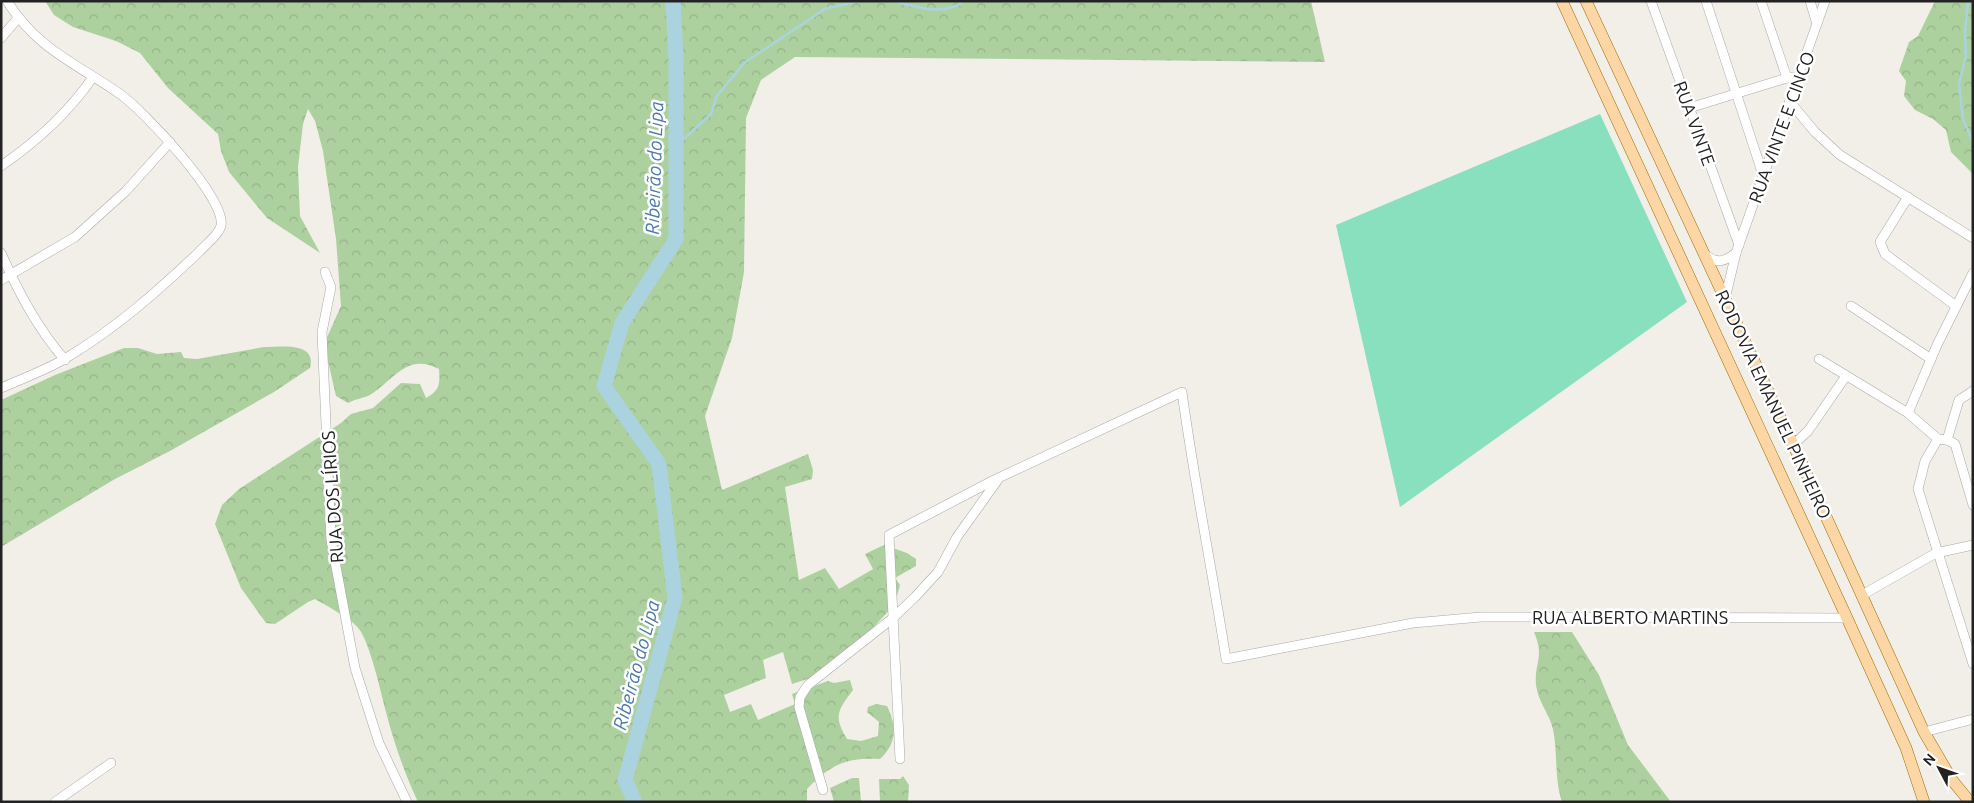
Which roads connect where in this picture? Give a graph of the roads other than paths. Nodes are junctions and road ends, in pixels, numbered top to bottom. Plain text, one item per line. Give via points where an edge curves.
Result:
1 (7, 1) edge
2 (1562, 1) edge
3 (1586, 1) edge
4 (1651, 1) edge
5 (1706, 1) edge
6 (1761, 1) edge
7 (1810, 1) edge
8 (1825, 1) edge
9 (18, 18) junction
10 (1817, 24) junction
11 (1, 38) edge
12 (93, 77) junction
13 (1800, 77) junction
14 (1787, 78) junction
15 (1735, 94) junction
16 (1790, 102) junction
17 (1689, 108) junction
18 (170, 142) junction
19 (1, 166) edge
20 (1763, 175) junction
21 (1908, 197) junction
22 (1973, 238) edge
23 (1737, 249) junction
24 (1, 253) edge
25 (1705, 254) junction
26 (325, 272) dead end
27 (1973, 273) edge
28 (10, 275) junction
29 (1, 280) edge
30 (1724, 300) junction
31 (1851, 306) dead end
32 (1956, 306) junction
33 (1819, 359) dead end
34 (1931, 359) junction
35 (65, 360) junction
36 (1846, 376) junction
37 (1, 388) edge
38 (1973, 391) edge
39 (1908, 413) junction
40 (1943, 440) junction
41 (1794, 444) junction
42 (1002, 476) junction
43 (1973, 505) edge
44 (1973, 545) edge
45 (1936, 553) junction
46 (1862, 596) junction
47 (893, 618) junction
48 (1847, 618) junction
49 (1973, 664) edge
50 (1973, 719) edge
51 (1924, 732) junction
52 (900, 759) dead end
53 (111, 763) dead end
54 (822, 790) dead end
55 (55, 802) edge
56 (408, 802) edge
57 (1924, 802) edge
58 (1970, 802) edge

1 - 9 street
2 - 48 main road, RODOVIA EMANUEL PINHEIRO
3 - 25 main road, RODOVIA EMANUEL PINHEIRO
4 - 17 street, RUA VINTE
5 - 15 street
6 - 14 street
7 - 10 street
8 - 10 street, RUA VINTE E CINCO
9 - 11 street
9 - 12 street via 45,45
10 - 13 street, RUA VINTE E CINCO
12 - 18 street via 145,115
12 - 19 street via 80,96 48,128
13 - 14 street
13 - 16 street, RUA VINTE E CINCO
14 - 15 street
15 - 17 street
15 - 20 street
16 - 20 street, RUA VINTE E CINCO
16 - 21 street via 1840,155
17 - 23 street, RUA VINTE
18 - 28 street via 126,190 75,237
18 - 35 street via 204,186 221,217 220,228 149,297
20 - 23 street, RUA VINTE E CINCO
21 - 22 street
21 - 32 street via 1880,242 1885,254
23 - 25 street via 1721,262
23 - 30 street, RUA VINTE E CINCO
24 - 28 street
25 - 30 main road, RODOVIA EMANUEL PINHEIRO
26 - 56 street, RUA DOS LÍRIOS via 331,287 322,332 332,540 355,668 379,743
27 - 32 street
28 - 29 street
28 - 35 street via 40,327
30 - 41 main road, RODOVIA EMANUEL PINHEIRO
31 - 34 street
32 - 34 street
33 - 36 street
34 - 39 street
35 - 37 street
36 - 39 street
36 - 41 street via 1808,431
38 - 40 street via 1959,400
39 - 40 street
40 - 43 street via 1955,444
40 - 45 street via 1925,461 1918,489
41 - 46 main road, RODOVIA EMANUEL PINHEIRO
42 - 47 street via 971,516 938,572
42 - 47 street via 889,534
42 - 48 street, RUA ALBERTO MARTINS via 1182,392 1193,476 1226,658 1414,623 1485,616
44 - 45 street
45 - 46 street
45 - 49 street
46 - 51 main road, RODOVIA EMANUEL PINHEIRO
47 - 52 street
47 - 54 street via 808,685 800,697 799,707
48 - 57 main road, RODOVIA EMANUEL PINHEIRO via 1906,748
50 - 51 street
51 - 58 main road, RODOVIA EMANUEL PINHEIRO via 1942,766
53 - 55 street

